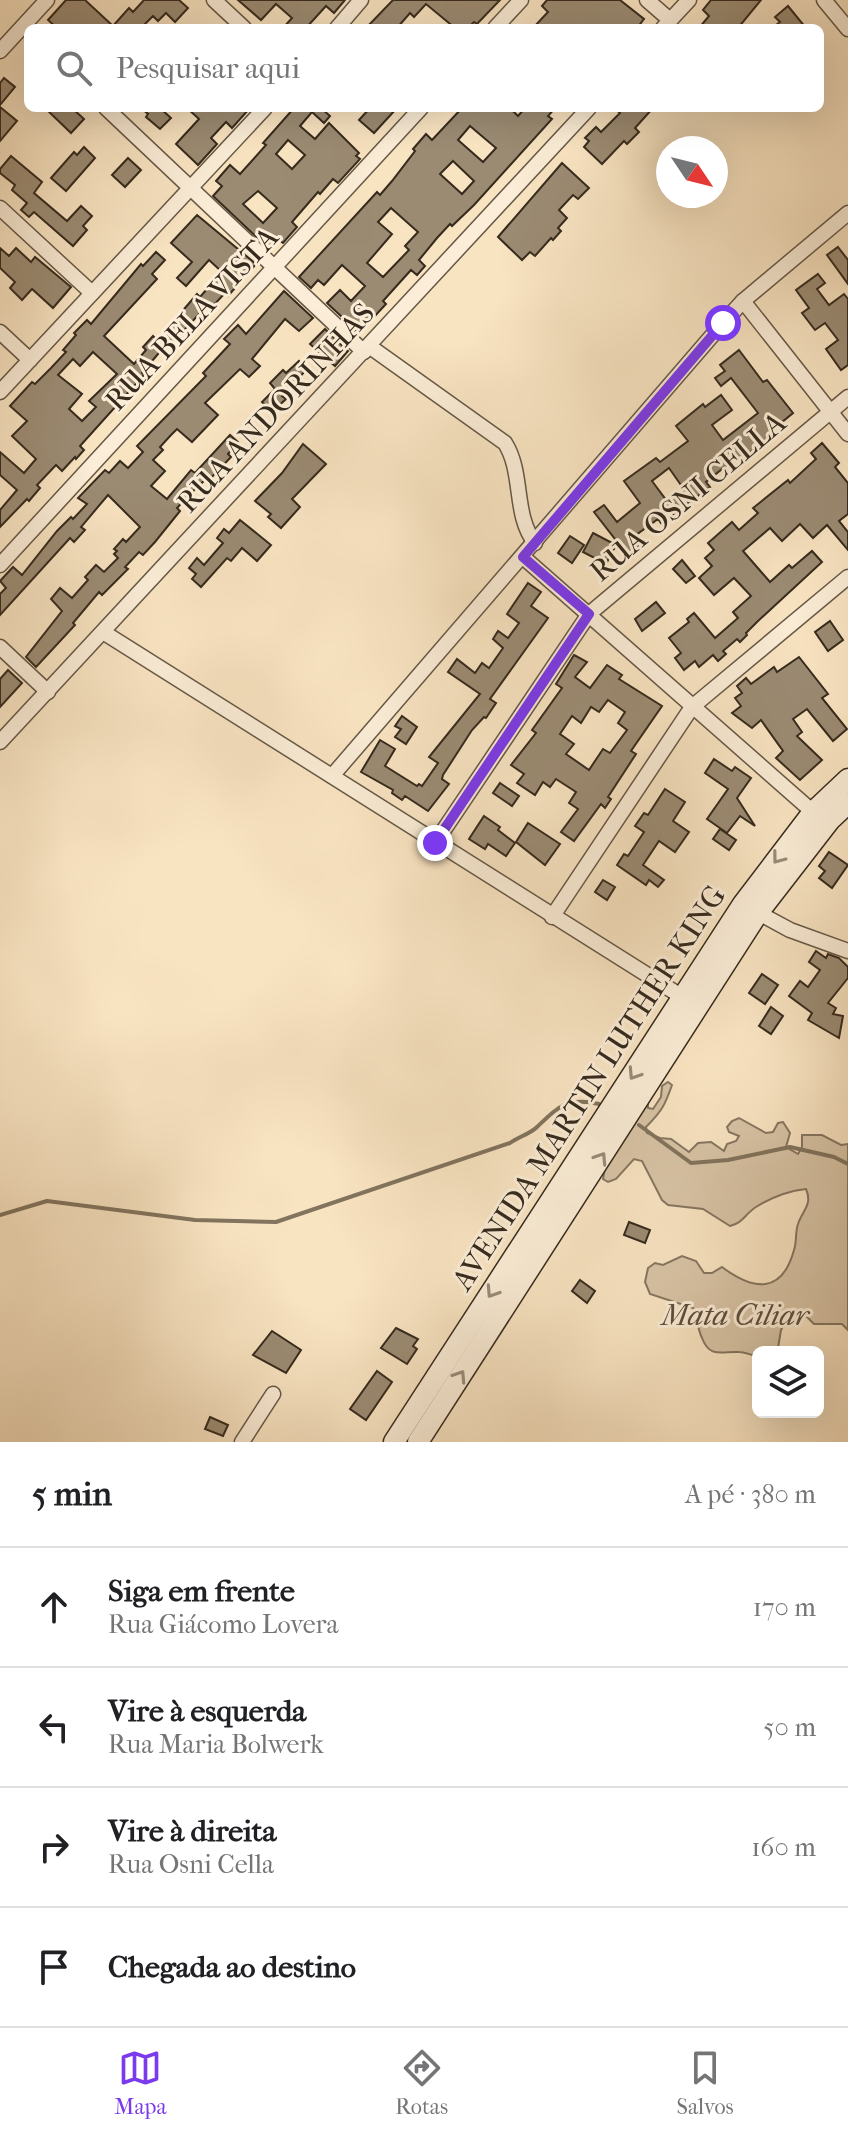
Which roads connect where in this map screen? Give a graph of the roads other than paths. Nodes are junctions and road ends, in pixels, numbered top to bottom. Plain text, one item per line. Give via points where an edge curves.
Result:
1 (214, 0) edge
2 (361, 0) edge
3 (521, 0) edge
4 (647, 0) edge
5 (689, 0) edge
6 (824, 0) edge
7 (41, 3) edge
8 (29, 24) edge
9 (240, 24) edge
10 (340, 24) edge
11 (499, 24) edge
12 (667, 24) edge
13 (848, 29) edge
14 (24, 32) edge
15 (0, 51) edge
16 (110, 112) edge
17 (261, 112) edge
18 (417, 112) edge
19 (585, 112) edge
20 (190, 188) junction
21 (0, 208) edge
22 (848, 213) edge
23 (275, 268) junction
24 (92, 293) junction
25 (743, 301) junction
26 (0, 332) edge
27 (366, 349) junction
28 (30, 360) junction
29 (0, 392) edge
30 (848, 397) edge
31 (830, 411) junction
32 (848, 434) edge
33 (535, 543) junction
34 (523, 557) junction
35 (0, 565) edge
36 (848, 577) edge
37 (589, 614) junction
38 (103, 632) junction
39 (0, 647) edge
40 (48, 692) junction
41 (692, 707) junction
42 (0, 742) edge
43 (332, 776) junction
44 (848, 779) edge
45 (848, 803) edge
46 (813, 812) junction
47 (435, 843) junction
48 (750, 909) junction
49 (552, 917) junction
50 (848, 951) edge
51 (684, 998) junction
52 (273, 1394) dead end
53 (242, 1442) edge
54 (394, 1442) edge
55 (418, 1442) edge

1 - 9 street
2 - 10 street
3 - 11 street
4 - 12 street
5 - 12 street
6 - 13 street
7 - 8 street
14 - 15 street
16 - 20 street
17 - 20 street
18 - 23 street, RUA BELA VISTA
19 - 27 street, RUA ANDORINHAS
20 - 23 street
20 - 24 street
21 - 24 street
22 - 25 street
23 - 27 street
23 - 35 street, RUA BELA VISTA
24 - 28 street
25 - 31 street
25 - 33 street
26 - 28 street
27 - 33 street via 505,443 525,526
27 - 38 street, RUA ANDORINHAS
28 - 29 street
30 - 31 street, RUA OSNI CELLA
31 - 32 street
31 - 37 street, RUA OSNI CELLA
33 - 34 street
34 - 37 street
34 - 43 street
36 - 41 street
37 - 41 street
37 - 47 street, RUA OSNI CELLA
38 - 40 street, RUA ANDORINHAS
38 - 43 street
39 - 40 street
40 - 42 street, RUA ANDORINHAS
41 - 46 street
41 - 49 street
43 - 47 street
44 - 46 main road, AVENIDA MARTIN LUTHER KING
45 - 48 main road, AVENIDA MARTIN LUTHER KING
46 -> 48 main road, AVENIDA MARTIN LUTHER KING
47 - 49 street
48 - 50 street
48 - 51 main road, AVENIDA MARTIN LUTHER KING
55 -> 48 main road, AVENIDA MARTIN LUTHER KING
49 - 51 street
51 -> 54 main road, AVENIDA MARTIN LUTHER KING
52 - 53 street

